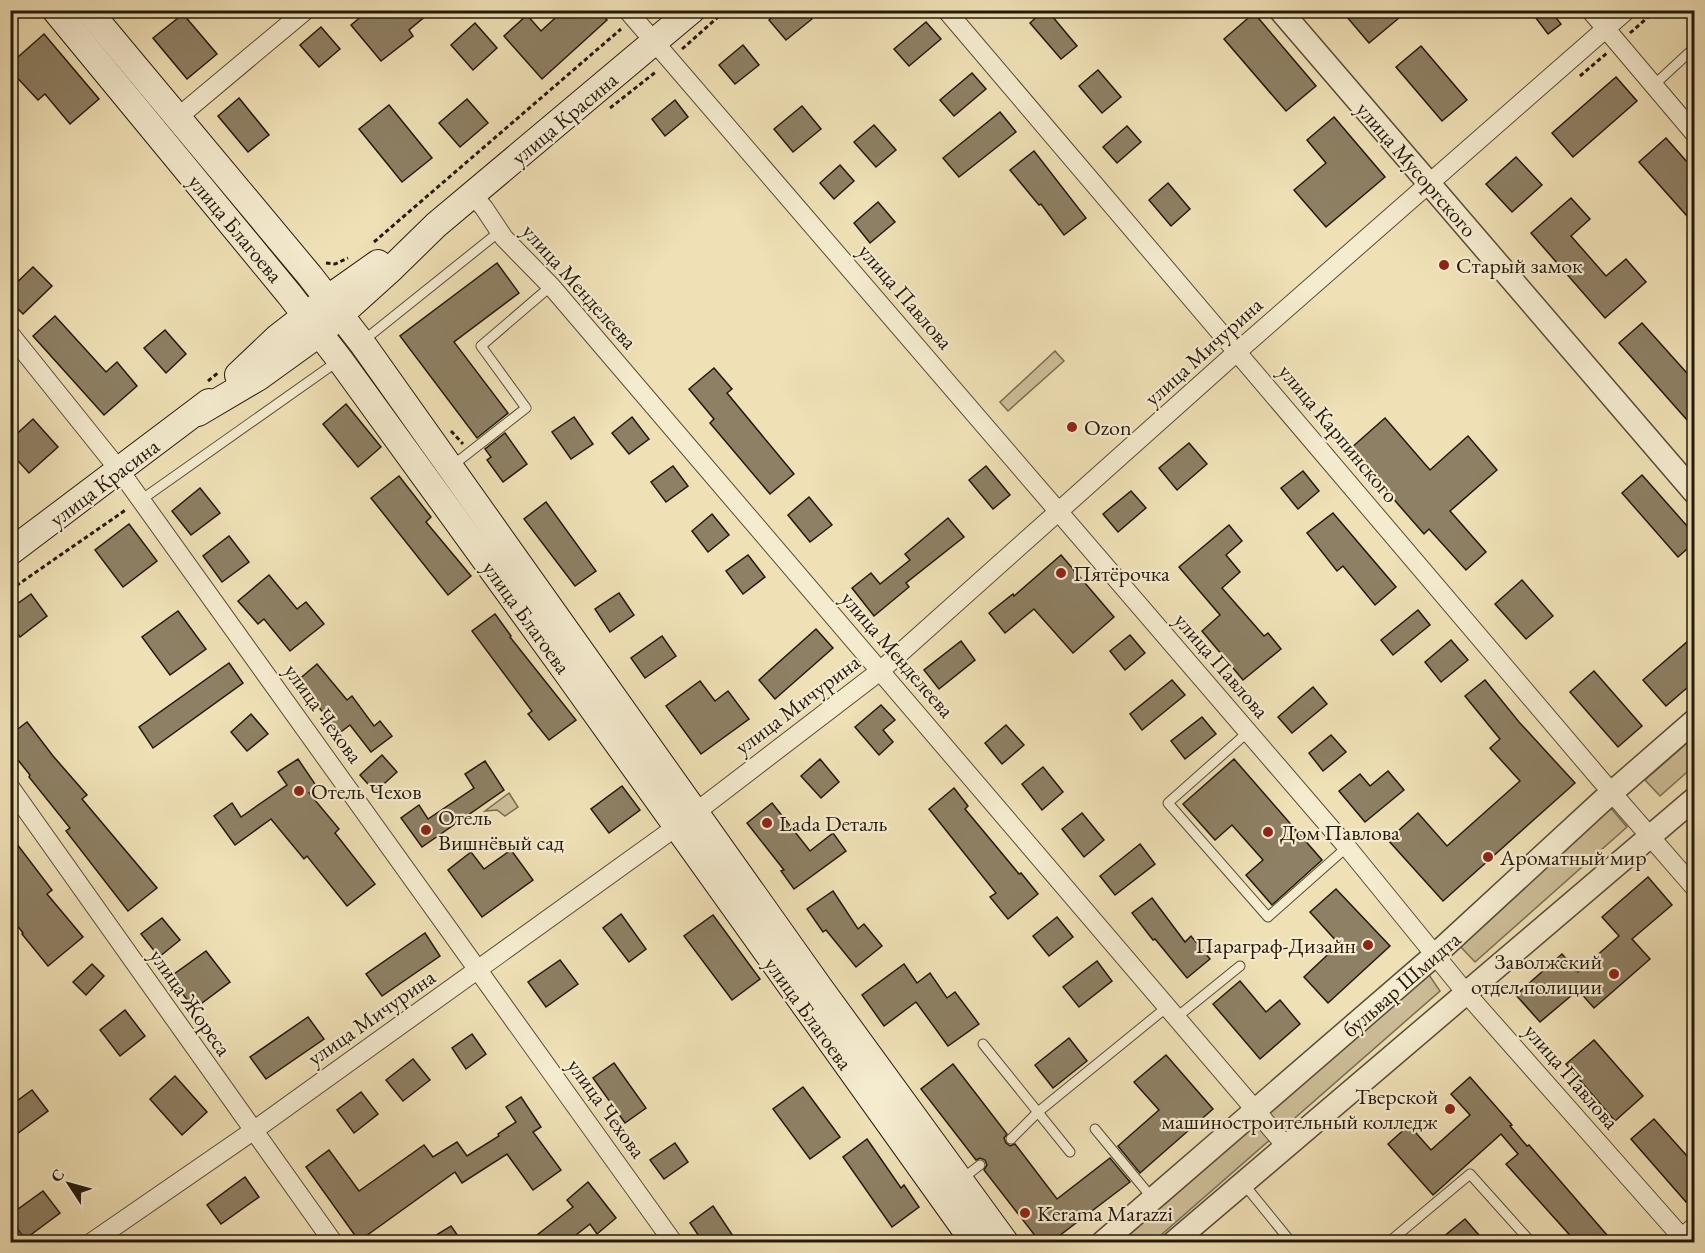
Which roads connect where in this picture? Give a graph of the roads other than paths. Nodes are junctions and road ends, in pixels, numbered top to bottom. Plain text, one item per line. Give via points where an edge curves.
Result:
1 (55, 10) edge
2 (88, 10) edge
3 (306, 10) edge
4 (692, 10) edge
5 (946, 10) edge
6 (1280, 10) edge
7 (1590, 10) edge
8 (1627, 10) edge
9 (630, 15) edge
10 (1606, 29) junction
11 (654, 43) junction
12 (1695, 48) edge
13 (1654, 85) junction
14 (177, 118) junction
15 (1695, 133) edge
16 (1430, 184) junction
17 (472, 194) junction
18 (499, 232) junction
19 (551, 286) junction
20 (334, 308) junction
21 (313, 324) junction
22 (10, 334) edge
23 (362, 343) junction
24 (1238, 351) junction
25 (340, 360) junction
26 (460, 460) junction
27 (120, 471) junction
28 (1695, 492) edge
29 (141, 500) junction
30 (1059, 512) junction
31 (10, 552) edge
32 (880, 671) junction
33 (1695, 721) edge
34 (1248, 732) junction
35 (1612, 793) junction
36 (14, 799) edge
37 (1695, 799) edge
38 (694, 824) junction
39 (1650, 836) junction
40 (1347, 847) junction
41 (1695, 887) edge
42 (1436, 955) junction
43 (1240, 966) dead end
44 (479, 970) junction
45 (1466, 993) junction
46 (1172, 1012) junction
47 (983, 1044) dead end
48 (1256, 1110) junction
49 (1038, 1112) junction
50 (1095, 1129) dead end
51 (253, 1131) junction
52 (1011, 1139) dead end
53 (1286, 1146) junction
54 (1070, 1152) dead end
55 (1243, 1183) junction
56 (1153, 1199) junction
57 (1695, 1221) edge
58 (1683, 1238) edge
59 (92, 1242) edge
60 (333, 1242) edge
61 (673, 1242) edge
62 (974, 1242) edge
63 (1005, 1242) edge
64 (1102, 1242) edge
65 (1174, 1242) edge
66 (1291, 1242) edge
67 (1389, 1242) edge
68 (1531, 1242) edge

1 - 21 main road, улица Благоева
2 - 14 main road, улица Благоева
3 - 14 street
4 - 11 main road, улица Красина
5 - 24 street, улица Карпинского
6 - 16 street, улица Мусоргского
7 - 10 street
8 - 10 street, улица Мичурина
9 - 11 street, улица Павлова
10 - 13 street
10 - 16 street, улица Мичурина
11 - 17 main road, улица Красина
11 - 30 street, улица Павлова
12 - 13 lane
13 - 15 street
14 - 20 main road, улица Благоева
16 - 24 street, улица Мичурина
16 - 28 street, улица Мусоргского
17 - 18 street, улица Менделеева
17 - 20 main road, улица Красина
18 - 19 street, улица Менделеева
18 - 23 lane
19 - 26 lane via 481,346 526,408
19 - 32 street, улица Менделеева
20 - 21 main road, улица Красина
20 - 23 main road, улица Благоева
21 - 25 main road, улица Благоева
21 - 27 main road, улица Красина via 278,338 198,413
22 - 27 street, улица Чехова
23 - 26 main road, улица Благоева
24 - 30 street, улица Мичурина
24 - 35 street, улица Карпинского
25 - 29 lane
25 - 38 main road, улица Благоева via 660,804
26 - 38 main road, улица Благоева
27 - 29 street, улица Чехова
27 - 31 main road, улица Красина
29 - 44 street, улица Чехова
30 - 32 street, улица Мичурина
30 - 34 street, улица Павлова
32 - 38 street, улица Мичурина
32 - 46 street, улица Менделеева
33 - 35 street, бульвар Шмидта
34 - 40 street, улица Павлова
34 - 40 lane via 1168,803 1268,917
35 - 39 street, улица Карпинского
35 - 42 street, бульвар Шмидта
36 - 51 street, улица Жореса
37 - 39 street
38 - 44 street, улица Мичурина
38 - 62 main road, улица Благоева
38 - 63 main road, улица Благоева via 970,1173
39 - 41 street, улица Карпинского
39 - 45 street
40 - 42 street, улица Павлова
42 - 45 street, улица Павлова
42 - 48 street, бульвар Шмидта
43 - 46 lane
44 - 51 street, улица Мичурина
44 - 61 street, улица Чехова
45 - 53 street
45 - 58 street, улица Павлова
46 - 48 street, улица Менделеева
46 - 49 lane
47 - 49 lane
48 - 53 street, улица Менделеева
48 - 56 street, бульвар Шмидта
49 - 52 lane
49 - 54 lane
50 - 56 lane
51 - 59 street, улица Мичурина
51 - 60 street, улица Жореса
53 - 55 street
55 - 65 street
55 - 66 lane
56 - 64 street, бульвар Шмидта
57 - 58 lane
67 - 68 lane via 1470,1174

